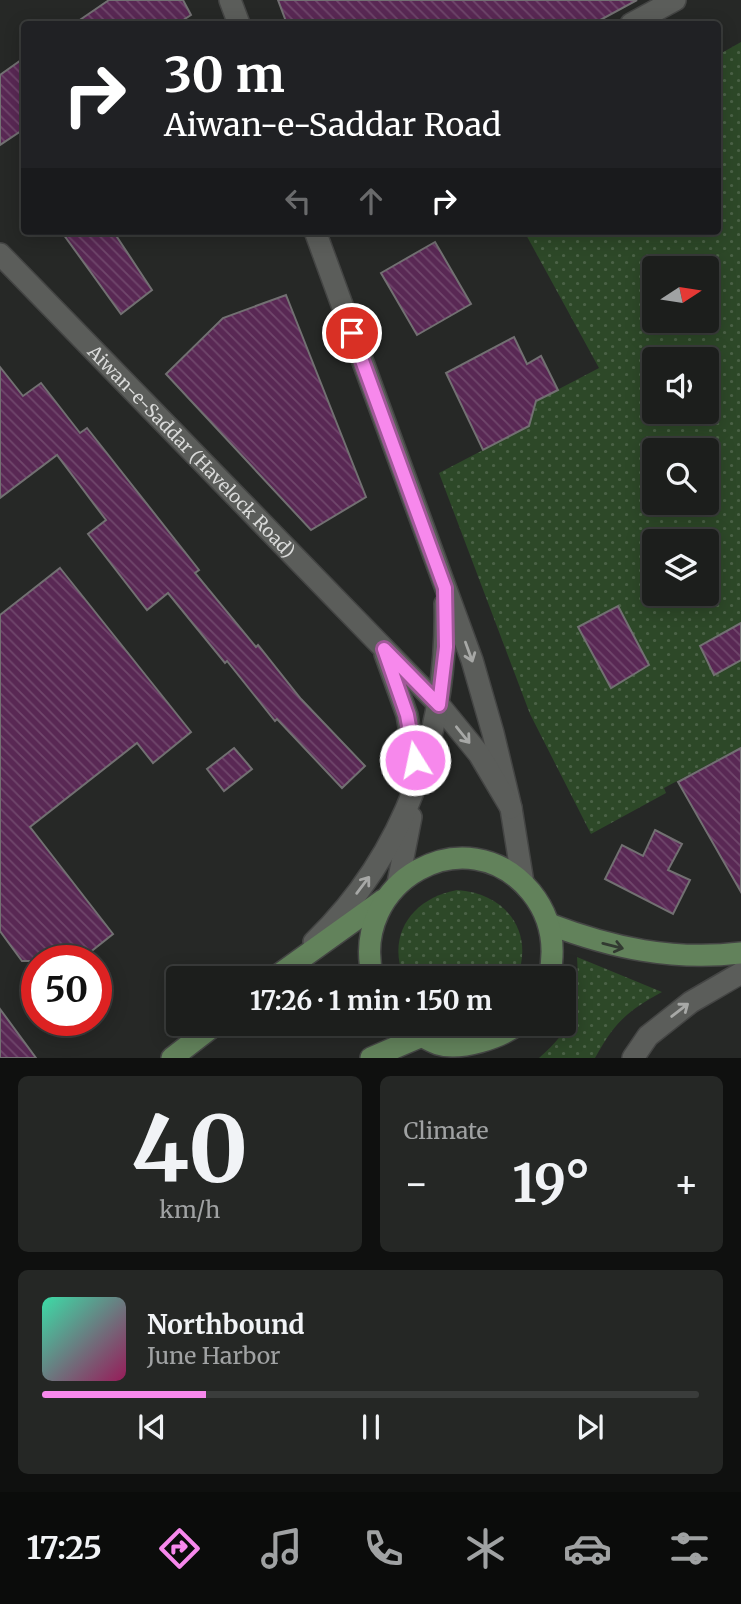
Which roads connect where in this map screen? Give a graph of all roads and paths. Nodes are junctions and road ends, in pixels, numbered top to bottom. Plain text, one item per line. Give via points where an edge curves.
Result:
1 (230, 0) edge
2 (675, 0) edge
3 (238, 21) edge
4 (636, 21) edge
5 (316, 235) edge
6 (0, 254) edge
7 (445, 588) junction
8 (384, 649) junction
9 (439, 705) junction
10 (418, 782) junction
11 (511, 808) junction
12 (398, 883) junction
13 (523, 883) junction
14 (384, 900) junction
15 (549, 924) junction
16 (741, 953) edge
17 (287, 966) edge
18 (290, 966) edge
19 (370, 966) edge
20 (551, 966) edge
21 (741, 973) edge
22 (200, 1036) edge
23 (420, 1036) edge
24 (423, 1036) edge
25 (424, 1036) edge
26 (500, 1036) edge
27 (172, 1058) edge
28 (371, 1058) edge
29 (454, 1058) edge
30 (633, 1058) edge

1 - 3 main road
2 - 4 main road
5 - 7 main road
6 - 8 main road, Aiwan-e-Saddar (Havelock Road)
7 - 9 main road via 446,647
7 -> 11 main road via 479,684
8 - 9 main road, Aiwan-e-Saddar (Havelock Road)
8 - 10 main road via 407,715
9 - 10 main road
9 -> 11 main road, Aiwan-e-Saddar (Havelock Road) via 479,754
10 - 12 main road
17 -> 10 main road via 332,924 368,879
11 - 13 main road
12 - 13 main road via 432,863 452,859 490,863
12 - 14 main road
13 - 15 main road
14 - 18 main road
14 - 19 main road via 369,937
15 -> 16 main road via 632,950 674,956
15 - 20 main road
30 -> 21 main road via 648,1035 691,1002
22 - 27 main road
23 - 28 main road
24 - 29 main road
25 - 26 main road via 439,1045

